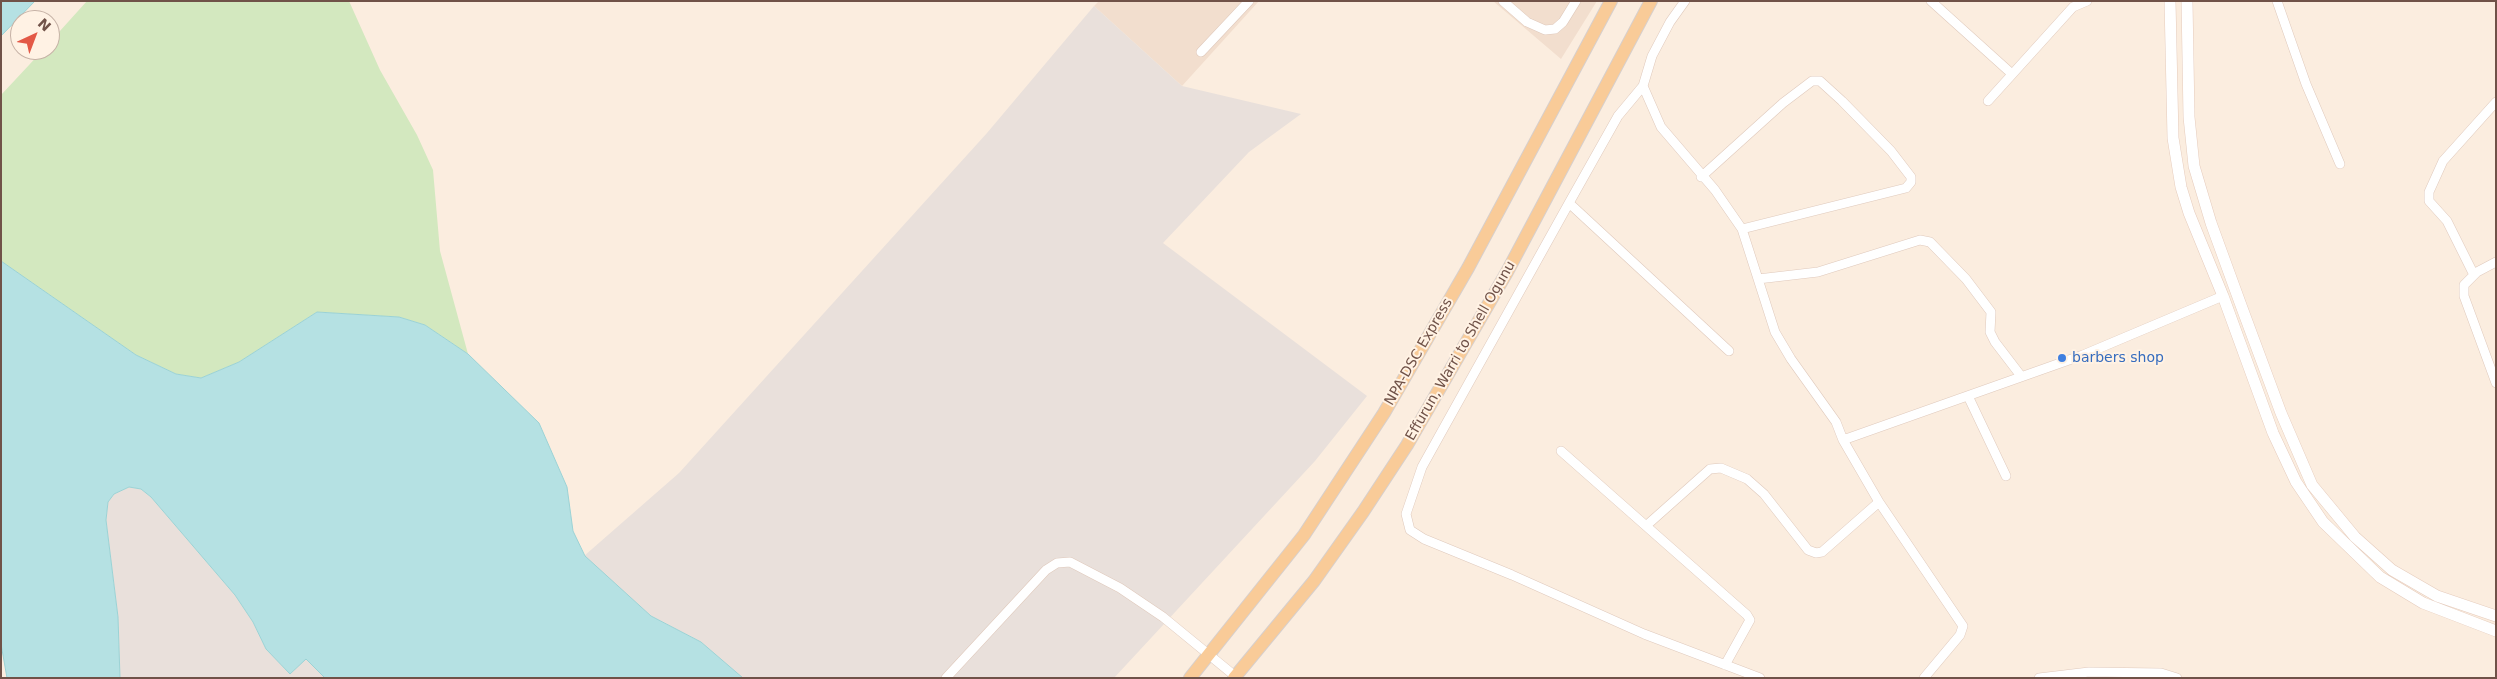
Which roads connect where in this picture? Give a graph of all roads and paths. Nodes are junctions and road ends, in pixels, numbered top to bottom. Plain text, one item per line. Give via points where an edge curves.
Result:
1 (1249, 1) edge
2 (1503, 1) edge
3 (1576, 1) edge
4 (1611, 1) edge
5 (1651, 1) edge
6 (1685, 1) edge
7 (1931, 1) edge
8 (2087, 1) edge
9 (2170, 1) edge
10 (2187, 1) edge
11 (2277, 1) edge
12 (2070, 4) edge
13 (1201, 52) dead end
14 (2012, 74) junction
15 (1643, 86) junction
16 (1988, 101) dead end
17 (2496, 102) edge
18 (2340, 164) dead end
19 (1701, 177) junction
20 (1569, 203) junction
21 (1742, 229) junction
22 (2496, 262) edge
23 (2474, 275) junction
24 (1758, 279) junction
25 (2224, 296) junction
26 (1729, 351) dead end
27 (2021, 376) junction
28 (2496, 383) edge
29 (1968, 396) junction
30 (1843, 440) junction
31 (1561, 451) dead end
32 (2006, 476) dead end
33 (1879, 502) junction
34 (1647, 524) junction
35 (2496, 616) edge
36 (2496, 631) edge
37 (1209, 655) junction
38 (1725, 665) junction
39 (1235, 677) edge
40 (946, 678) edge
41 (1190, 678) edge
42 (1760, 678) edge
43 (1924, 678) edge
44 (2039, 678) edge
45 (2177, 678) edge

1 - 13 street
2 - 3 street via 1527,22 1545,30 1554,29 1563,22
4 - 37 main road, NPA-DSC Express via 1468,268 1384,413 1304,535
5 - 39 main road, Effurun, Warri to Shell Ogunu via 1507,272 1407,444 1314,581
6 - 15 street via 1652,56
7 - 14 street
8 - 12 street
9 - 25 main road via 2170,99 2176,163 2189,213
10 - 35 main road via 2190,117 2196,174 2248,325 2312,484 2355,537 2392,570 2437,596
11 - 18 street via 2306,84
12 - 14 street
14 - 16 street
15 - 19 street via 1661,127
15 - 20 street via 1618,116
17 - 23 street via 2443,161 2429,192 2429,200 2447,221
19 - 21 street via 1715,190
19 - 21 street via 1812,81 1820,82 1842,101 1892,151 1911,177 1906,188
20 - 26 street
20 - 38 street via 1422,468 1406,514 1410,530 1424,539 1644,634
21 - 24 street
22 - 23 street
23 - 28 street via 2464,285 2464,296
24 - 27 street via 1818,272 1920,240 1930,242 1966,279 1991,312 1990,332
24 - 30 street via 1775,332 1836,422
25 - 27 street via 2083,355
25 - 36 main road via 2277,441 2296,482 2323,522 2360,560 2402,592 2450,615
27 - 29 street
29 - 30 street
29 - 32 street
30 - 33 street
31 - 34 street
33 - 34 street via 1816,554 1808,550 1764,494 1747,479 1721,468 1710,469
33 - 43 street via 1963,626 1960,635
34 - 38 street via 1750,620
37 - 39 street
37 - 40 street via 1163,617 1120,588 1070,562 1057,563 1046,570
37 - 41 main road, NPA-DSC Express
38 - 42 street
44 - 45 street via 2089,672 2160,673

